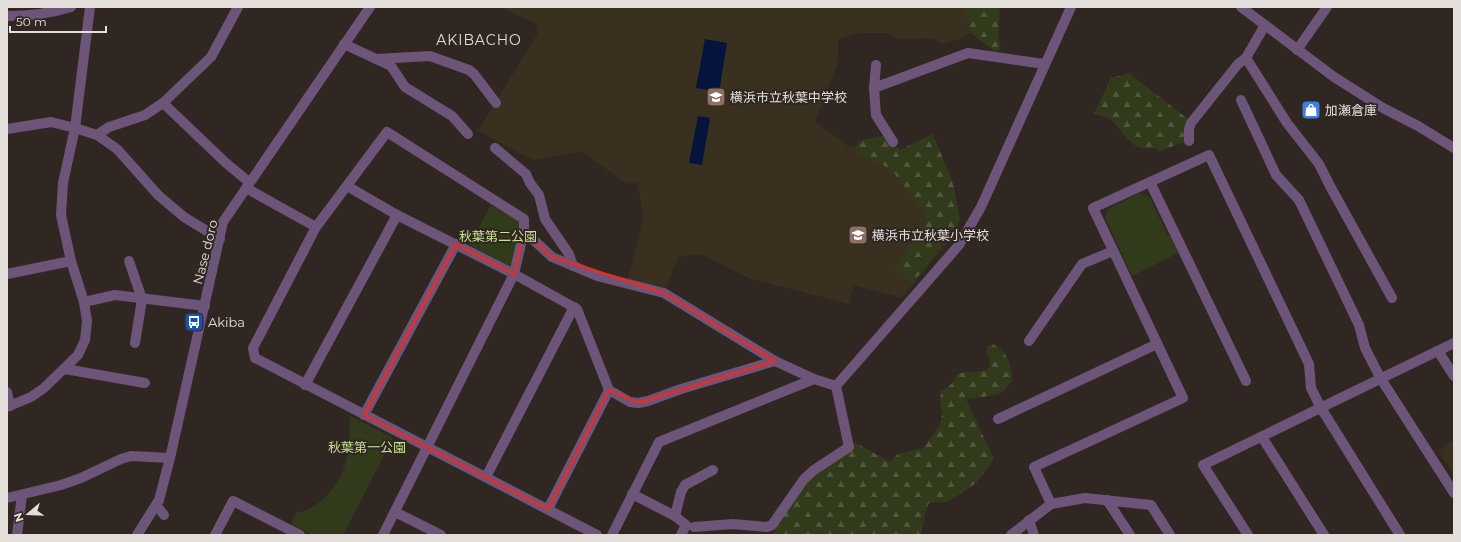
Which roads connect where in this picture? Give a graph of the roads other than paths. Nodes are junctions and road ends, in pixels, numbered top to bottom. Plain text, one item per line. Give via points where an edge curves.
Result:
1 (71, 7) edge
2 (90, 7) edge
3 (238, 7) edge
4 (370, 7) edge
5 (1071, 7) edge
6 (1241, 7) edge
7 (1327, 7) edge
8 (7, 16) edge
9 (1265, 25) junction
10 (344, 44) junction
11 (1297, 50) junction
12 (1246, 58) junction
13 (374, 59) junction
14 (1044, 64) junction
15 (876, 65) dead end
16 (874, 88) junction
17 (1241, 100) dead end
18 (163, 103) junction
19 (496, 103) dead end
20 (75, 128) junction
21 (7, 129) edge
22 (468, 134) dead end
23 (97, 135) junction
24 (1189, 141) dead end
25 (894, 142) dead end
26 (494, 148) dead end
27 (1454, 148) edge
28 (1150, 182) junction
29 (248, 185) junction
30 (347, 186) junction
31 (397, 215) junction
32 (316, 227) junction
33 (524, 231) junction
34 (220, 239) junction
35 (456, 244) junction
36 (1113, 251) junction
37 (71, 261) junction
38 (129, 261) dead end
39 (573, 266) junction
40 (7, 274) edge
41 (514, 274) junction
42 (1392, 298) dead end
43 (142, 299) junction
44 (84, 302) junction
45 (205, 306) junction
46 (574, 307) junction
47 (1028, 341) dead end
48 (135, 343) dead end
49 (1454, 343) edge
50 (1157, 344) junction
51 (1438, 351) junction
52 (775, 361) junction
53 (65, 369) junction
54 (1454, 376) edge
55 (814, 379) junction
56 (1381, 379) junction
57 (1246, 381) dead end
58 (145, 383) dead end
59 (305, 384) junction
60 (836, 386) junction
61 (609, 390) junction
62 (7, 392) edge
63 (8, 407) edge
64 (1322, 408) junction
65 (364, 415) junction
66 (998, 420) dead end
67 (1262, 437) junction
68 (426, 447) junction
69 (170, 458) junction
70 (713, 470) dead end
71 (486, 477) junction
72 (1454, 493) edge
73 (632, 494) junction
74 (22, 495) junction
75 (7, 498) edge
76 (1107, 500) junction
77 (1051, 504) junction
78 (156, 505) junction
79 (548, 509) junction
80 (395, 512) junction
81 (164, 515) dead end
82 (676, 516) junction
83 (1029, 520) junction
84 (690, 526) junction
85 (17, 535) edge
86 (137, 535) edge
87 (215, 535) edge
88 (300, 535) edge
89 (383, 535) edge
90 (441, 535) edge
91 (597, 535) edge
92 (612, 535) edge
93 (681, 535) edge
94 (1012, 535) edge
95 (1034, 535) edge
96 (1130, 535) edge
97 (1170, 535) edge
98 (1248, 535) edge
99 (1324, 535) edge
100 (1400, 535) edge

1 - 8 street via 53,13
2 - 20 street
3 - 18 street via 211,57
4 - 10 street, Nase doro
5 - 14 street
6 - 9 street
7 - 11 street
9 - 11 street
9 - 12 street
10 - 13 street
10 - 29 street, Nase doro
11 - 27 street via 1383,108
12 - 24 street via 1238,64 1191,123
12 - 42 street via 1287,123 1319,164
13 - 19 street via 430,56 469,70
13 - 22 street via 391,66 405,87 452,116
14 - 16 street via 968,53
14 - 60 street via 981,207 959,244
15 - 16 street
16 - 25 street via 876,115
17 - 56 street via 1276,175 1299,200 1360,325 1365,348
18 - 23 street via 145,115 109,127
18 - 29 street
20 - 21 street via 51,122
20 - 23 street
20 - 37 street via 63,183 62,215
23 - 34 street via 117,149 164,200 184,217
26 - 39 street via 526,174 539,195 545,219 569,254
28 - 36 street via 1093,208
28 - 57 street
28 - 64 street via 1209,155 1309,364 1311,388
29 - 32 street
29 - 34 street, Nase doro via 224,222
30 - 31 street
30 - 32 street
30 - 33 street via 387,132 524,219
31 - 35 street
31 - 59 street
32 - 59 street via 253,348 255,358
33 - 39 street via 552,257
33 - 41 street
34 - 45 street, Nase doro
35 - 41 street
35 - 65 street
36 - 47 street via 1082,264
36 - 50 street
37 - 40 street
37 - 44 street
38 - 43 street
39 - 52 street via 597,276 664,293
41 - 46 street
41 - 68 street
43 - 44 street via 115,295
43 - 45 street
43 - 48 street
44 - 53 street via 87,321 85,340 78,355
45 - 69 street, Nase doro
46 - 61 street
46 - 71 street
49 - 51 street
50 - 66 street
50 - 77 street via 1183,398 1034,468
51 - 54 street
51 - 56 street
52 - 55 street
52 - 61 street via 638,403 630,402
53 - 58 street
53 - 63 street via 31,397
55 - 60 street
55 - 73 street via 659,442
56 - 64 street
56 - 72 street
59 - 65 street
60 - 84 street via 849,447 804,479 772,525
61 - 79 street
62 - 63 street
64 - 67 street
64 - 100 street
65 - 68 street
67 - 98 street via 1203,465
67 - 99 street
68 - 71 street
68 - 80 street
69 - 74 street via 131,456 61,486
69 - 78 street, Nase doro
70 - 82 street via 685,485
71 - 79 street
73 - 82 street
73 - 92 street
74 - 75 street
74 - 85 street
76 - 77 street via 1085,498
76 - 96 street
76 - 97 street via 1151,505
77 - 83 street
78 - 81 street
78 - 86 street, Nase doro
79 - 91 street
80 - 89 street
80 - 90 street
82 - 84 street
83 - 94 street
83 - 95 street
84 - 93 street
87 - 88 street via 232,501

